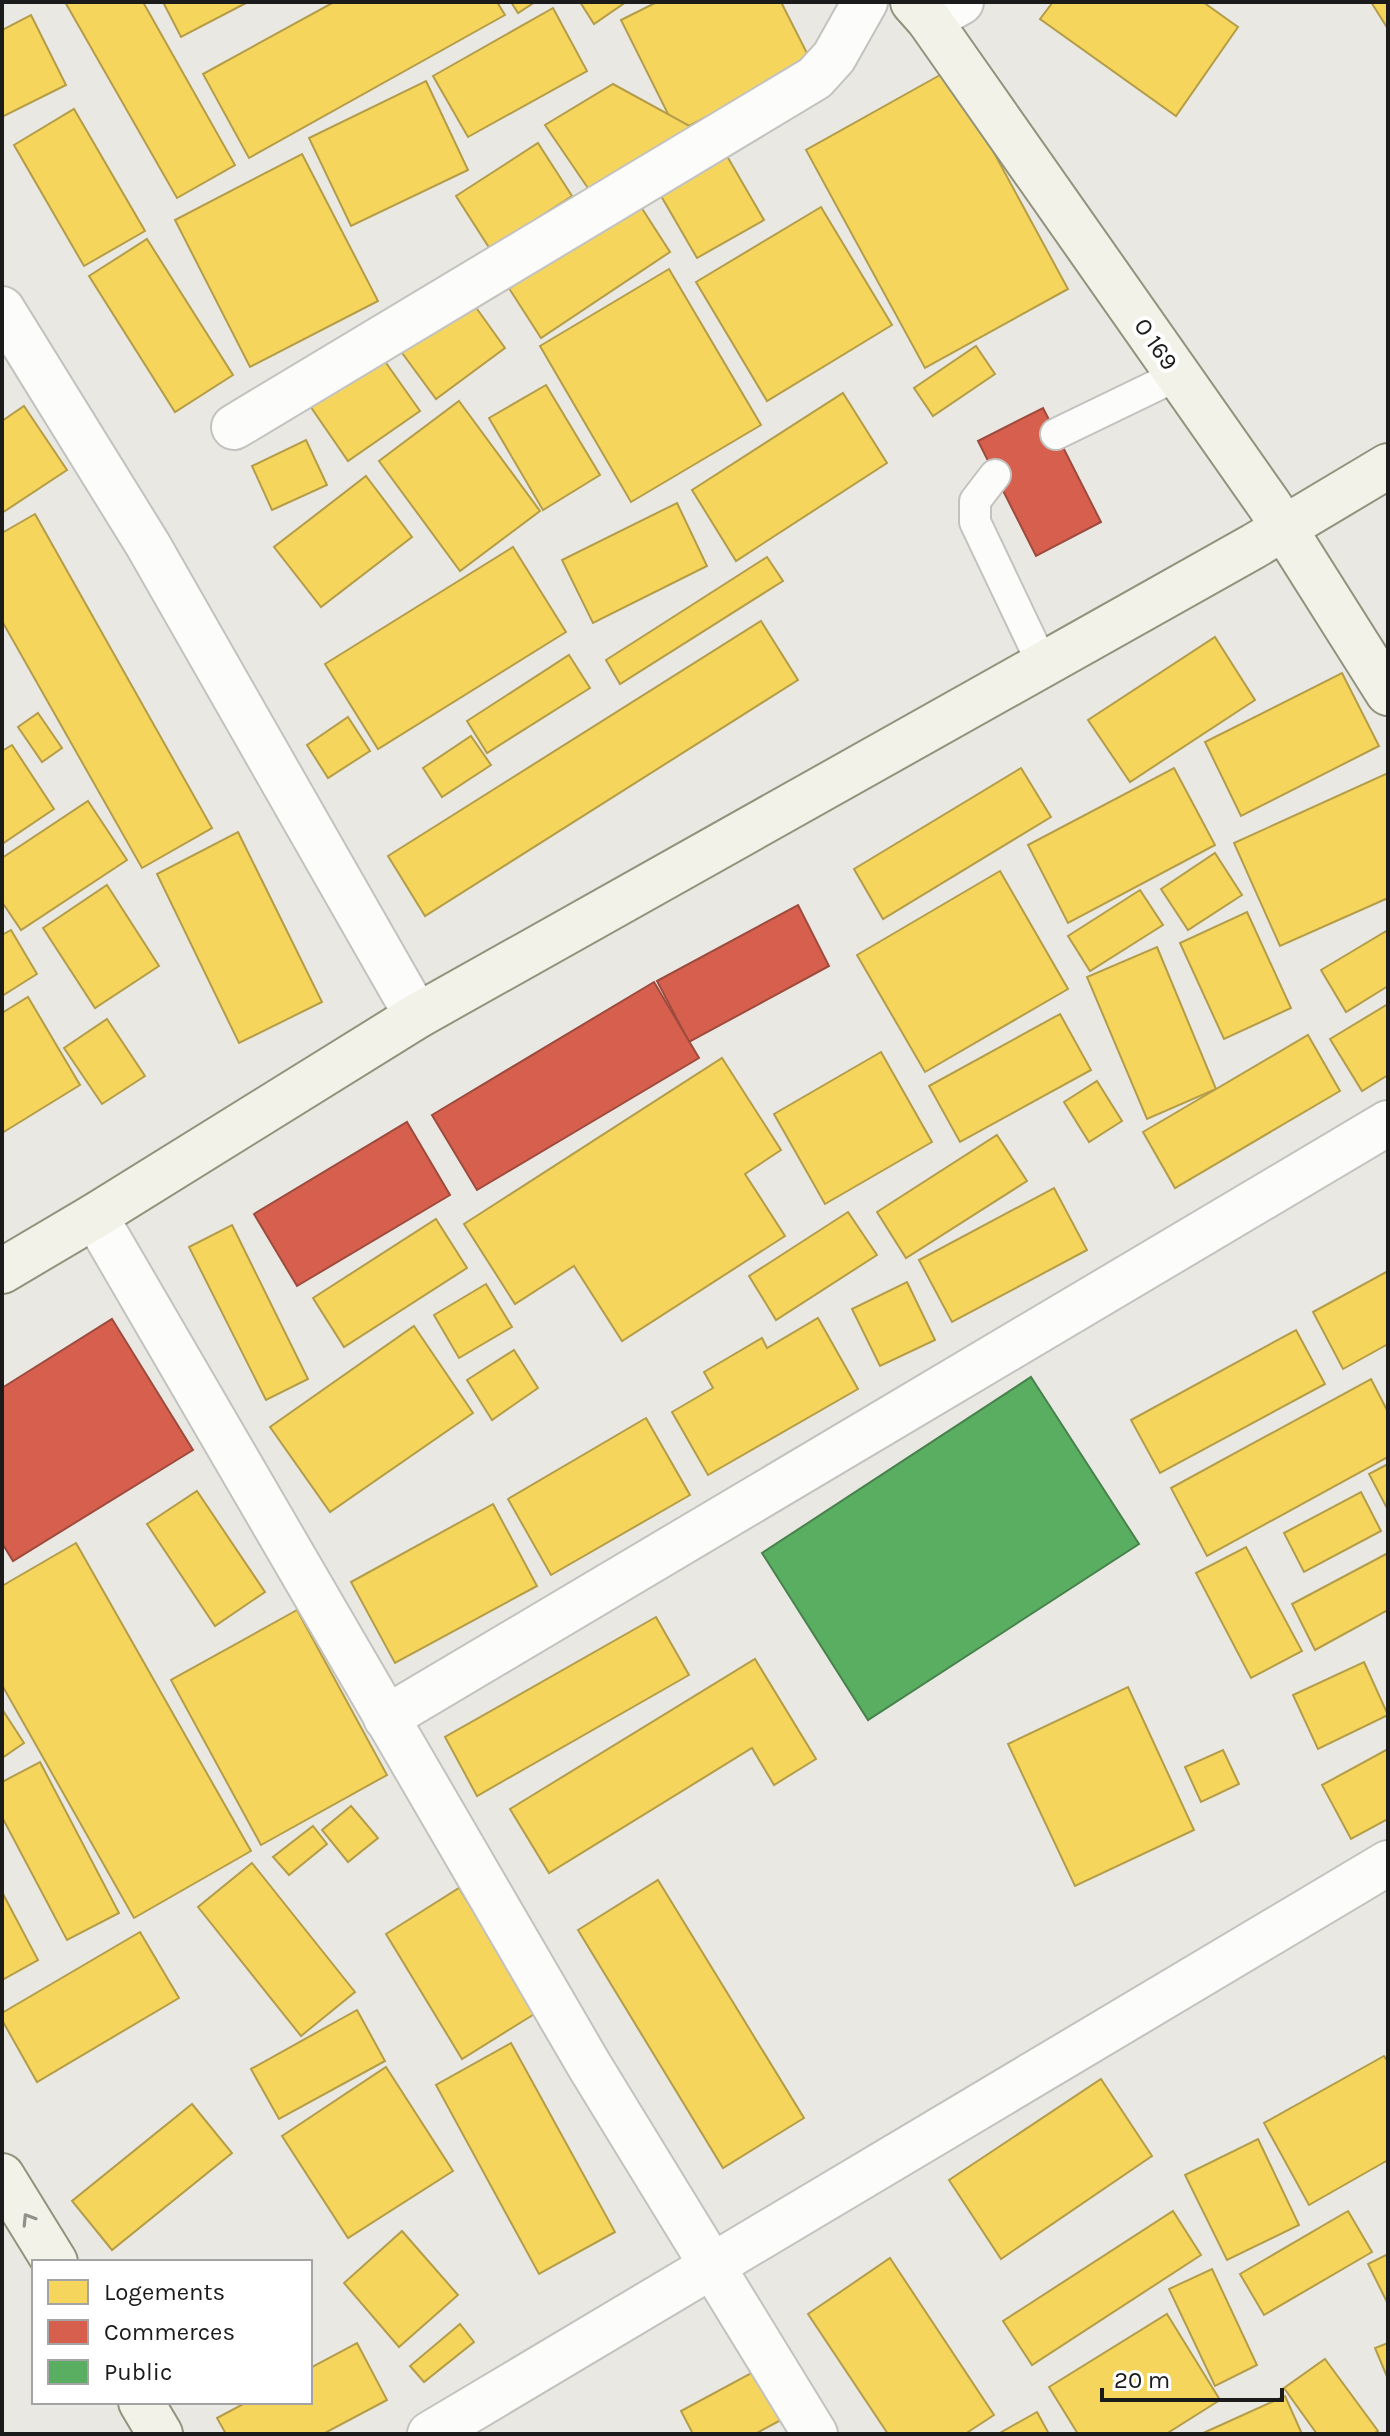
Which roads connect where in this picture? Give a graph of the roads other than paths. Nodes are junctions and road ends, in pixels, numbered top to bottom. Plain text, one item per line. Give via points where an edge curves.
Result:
1 (865, 2) edge
2 (934, 8) edge
3 (2, 309) edge
4 (1178, 375) junction
5 (234, 427) dead end
6 (1056, 434) dead end
7 (1388, 466) edge
8 (995, 475) dead end
9 (1285, 528) junction
10 (1043, 665) junction
11 (1388, 693) edge
12 (417, 1016) junction
13 (1388, 1123) edge
14 (95, 1216) junction
15 (2, 1271) edge
16 (386, 1718) junction
17 (1388, 1863) edge
18 (2, 2176) edge
19 (54, 2260) edge
20 (712, 2267) junction
21 (142, 2404) edge
22 (160, 2434) edge
23 (430, 2434) edge
24 (815, 2434) edge

1 - 5 street via 834,57 815,78
2 - 4 street, O 169
3 - 12 street via 148,545
4 - 6 lane
4 - 9 street, O 169
7 - 9 street
8 - 10 lane via 975,501 975,522
9 - 10 street
9 - 11 street, O 169
10 - 12 street
12 - 14 street
13 - 16 street
14 - 15 street
14 - 16 street
16 - 20 street
17 - 20 street
19 -> 18 street
20 - 23 street
20 - 24 street
21 - 22 street

